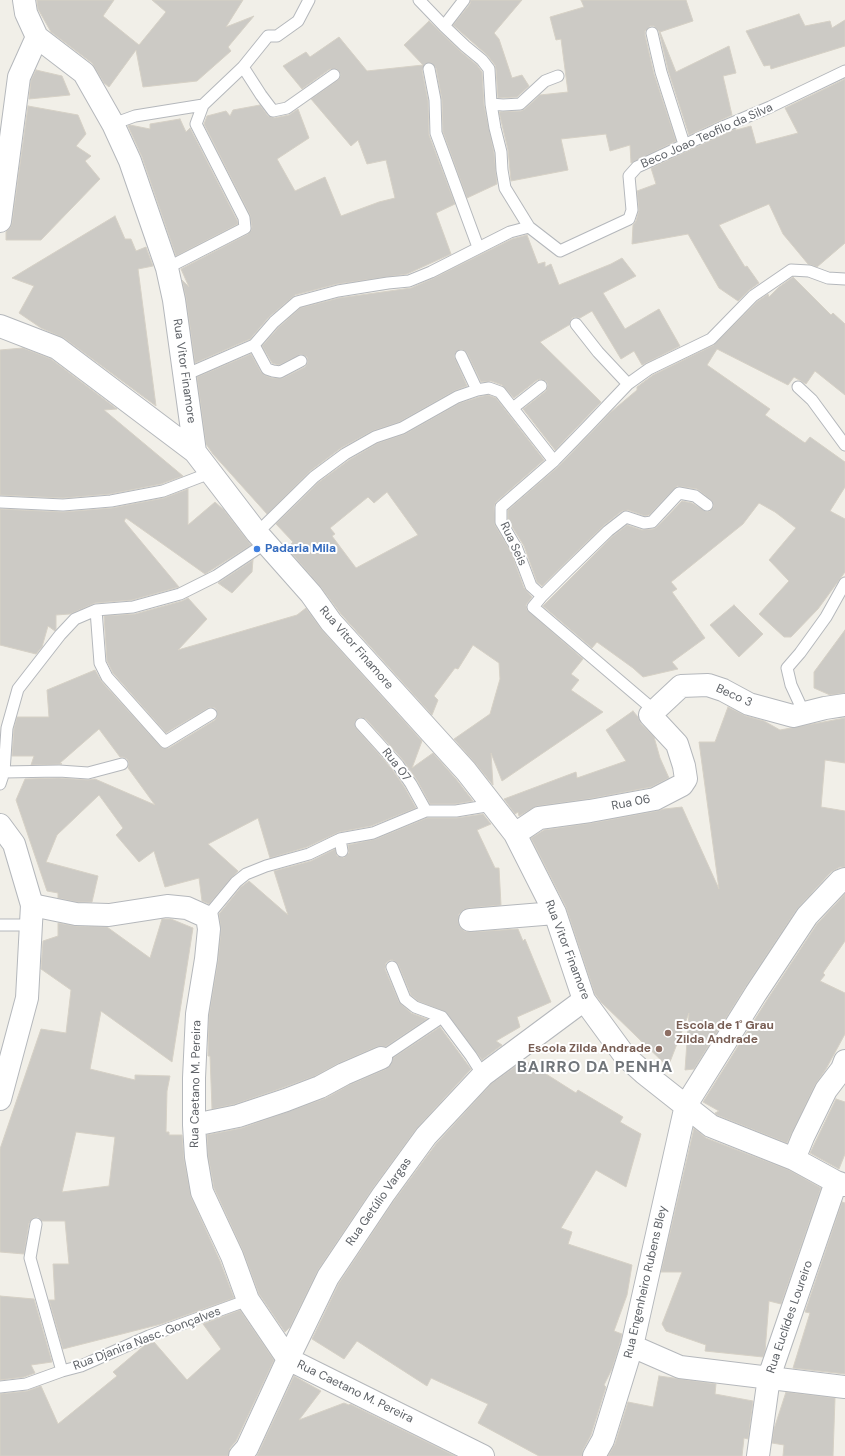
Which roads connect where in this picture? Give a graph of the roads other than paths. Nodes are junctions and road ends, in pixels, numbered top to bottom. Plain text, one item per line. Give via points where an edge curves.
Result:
1 (24, 0) edge
2 (308, 0) edge
3 (419, 0) edge
4 (464, 0) edge
5 (444, 26) junction
6 (652, 33) dead end
7 (37, 37) junction
8 (243, 67) junction
9 (429, 69) dead end
10 (845, 71) edge
11 (334, 74) dead end
12 (558, 76) dead end
13 (491, 104) junction
14 (203, 105) junction
15 (114, 124) junction
16 (684, 144) junction
17 (0, 221) edge
18 (529, 227) junction
19 (478, 247) junction
20 (167, 268) junction
21 (845, 279) edge
22 (576, 324) dead end
23 (0, 326) edge
24 (254, 345) junction
25 (461, 356) dead end
26 (300, 361) dead end
27 (185, 375) junction
28 (628, 384) junction
29 (541, 386) dead end
30 (798, 387) dead end
31 (477, 390) junction
32 (513, 408) junction
33 (845, 445) edge
34 (194, 452) junction
35 (554, 461) junction
36 (210, 473) junction
37 (0, 502) edge
38 (707, 505) dead end
39 (261, 538) junction
40 (845, 583) edge
41 (542, 596) junction
42 (96, 610) junction
43 (845, 705) edge
44 (655, 711) junction
45 (804, 713) junction
46 (211, 714) dead end
47 (361, 724) dead end
48 (122, 764) dead end
49 (4, 772) junction
50 (0, 784) edge
51 (492, 805) junction
52 (426, 811) junction
53 (0, 825) edge
54 (515, 834) junction
55 (340, 839) junction
56 (342, 851) dead end
57 (845, 879) edge
58 (555, 913) junction
59 (31, 915) junction
60 (207, 917) junction
61 (470, 920) dead end
62 (0, 924) edge
63 (392, 967) dead end
64 (584, 1000) junction
65 (442, 1017) junction
66 (381, 1058) joint
67 (845, 1061) edge
68 (483, 1075) junction
69 (0, 1098) edge
70 (686, 1105) junction
71 (194, 1125) junction
72 (794, 1159) junction
73 (841, 1184) edge
74 (36, 1224) dead end
75 (248, 1300) junction
76 (632, 1346) junction
77 (288, 1359) junction
78 (62, 1371) junction
79 (770, 1377) junction
80 (0, 1387) edge
81 (845, 1387) edge
82 (240, 1456) edge
83 (483, 1456) edge
84 (594, 1456) edge
85 (758, 1456) edge

1 - 7 street, Rua Vitor Finamore via 26,13
2 - 8 lane via 298,21 276,36 268,36
3 - 5 lane, Beco Joao Teofilo da Silva
4 - 5 lane
5 - 13 lane, Beco Joao Teofilo da Silva via 489,69
6 - 16 lane via 661,72
7 - 15 street, Rua Vitor Finamore via 84,73
7 - 17 street via 19,78
8 - 11 lane via 273,111 287,108
8 - 14 lane
9 - 19 lane via 435,100 436,133
10 - 16 lane, Beco Joao Teofilo da Silva via 770,108
12 - 13 lane via 545,81 520,104
13 - 18 lane, Beco Joao Teofilo da Silva via 505,188
14 - 15 lane via 135,116
14 - 20 lane via 196,124 244,218 244,228
15 - 20 street, Rua Vitor Finamore via 130,161
16 - 18 lane, Beco Joao Teofilo da Silva via 638,167 629,176 632,210 629,219 560,251
18 - 19 lane via 510,232
19 - 24 lane via 409,281 338,291 297,302 274,322
20 - 27 street, Rua Vitor Finamore
21 - 28 lane, Rua Seis via 791,270 753,296 711,338 650,369
22 - 28 lane
23 - 34 street via 58,348
24 - 26 lane via 267,369 280,372
24 - 27 lane
25 - 31 lane
27 - 34 street, Rua Vitor Finamore
28 - 35 lane, Rua Seis
29 - 32 lane
30 - 33 lane via 812,400
31 - 32 lane via 489,388 500,392
31 - 39 lane via 457,396 402,428 375,436 345,454 314,477
32 - 35 lane
34 - 36 street, Rua Vitor Finamore
35 - 41 lane, Rua Seis via 501,507 501,522 517,549 531,586
36 - 37 lane via 163,491 111,501 63,505
36 - 39 street, Rua Vitor Finamore
38 - 41 lane via 695,496 678,493 652,522 644,523 626,517 608,531
39 - 42 lane via 216,576 180,594 133,607
39 - 51 street, Rua Vitor Finamore via 311,594 331,622 461,765
40 - 45 lane via 826,617 787,668 791,685
41 - 44 lane via 533,607
42 - 46 lane via 100,663 107,677 165,742
42 - 49 lane via 75,620 60,635 18,689 7,728
43 - 45 street, Beco 3
44 - 45 street, Beco 3 via 681,686 708,685 749,704 793,716
44 - 54 street, Rua 06 via 650,715 677,744 686,779 682,785 655,799 539,818
47 - 52 lane, Rua 07 via 398,765
48 - 49 lane via 88,773
49 - 50 lane
51 - 52 lane via 456,811
51 - 54 street, Rua Vitor Finamore
52 - 55 lane via 373,833
53 - 59 street via 14,844
54 - 58 street, Rua Vitor Finamore
55 - 56 lane
55 - 60 lane via 309,854 246,874 236,882
57 - 70 street, Rua Engenheiro Rubens Bley via 840,881 807,916
58 - 61 street
58 - 64 street, Rua Vitor Finamore
59 - 60 street via 109,914 167,906 187,908
59 - 62 lane
59 - 69 street via 27,998
60 - 71 street, Rua Caetano M. Pereira via 209,929 206,959 197,1014
63 - 65 lane via 405,999 415,1007
64 - 68 street, Rua Getúlio Vargas
64 - 70 street, Rua Vitor Finamore via 625,1056
65 - 66 lane
65 - 68 lane
66 - 71 street via 286,1100 238,1116
67 - 72 street via 826,1090
68 - 77 street, Rua Getúlio Vargas via 426,1136 383,1195 328,1277
70 - 72 street, Rua Vitor Finamore via 711,1126
70 - 76 street, Rua Engenheiro Rubens Bley
71 - 75 street, Rua Caetano M. Pereira via 202,1192 232,1256
72 - 73 street, Rua Vitor Finamore
73 - 79 street, Rua Euclídes Loureiro
74 - 78 lane via 30,1258
75 - 77 street, Rua Caetano M. Pereira
75 - 78 lane, Rua Djanira Nasc. Gonçalves via 149,1336 81,1366
76 - 79 street via 680,1367
76 - 84 street, Rua Engenheiro Rubens Bley via 603,1440
77 - 82 street, Rua Getúlio Vargas via 247,1448
77 - 83 street, Rua Caetano M. Pereira
78 - 80 lane, Rua Djanira Nasc. Gonçalves via 26,1384
79 - 81 street
79 - 85 street, Rua Euclídes Loureiro

